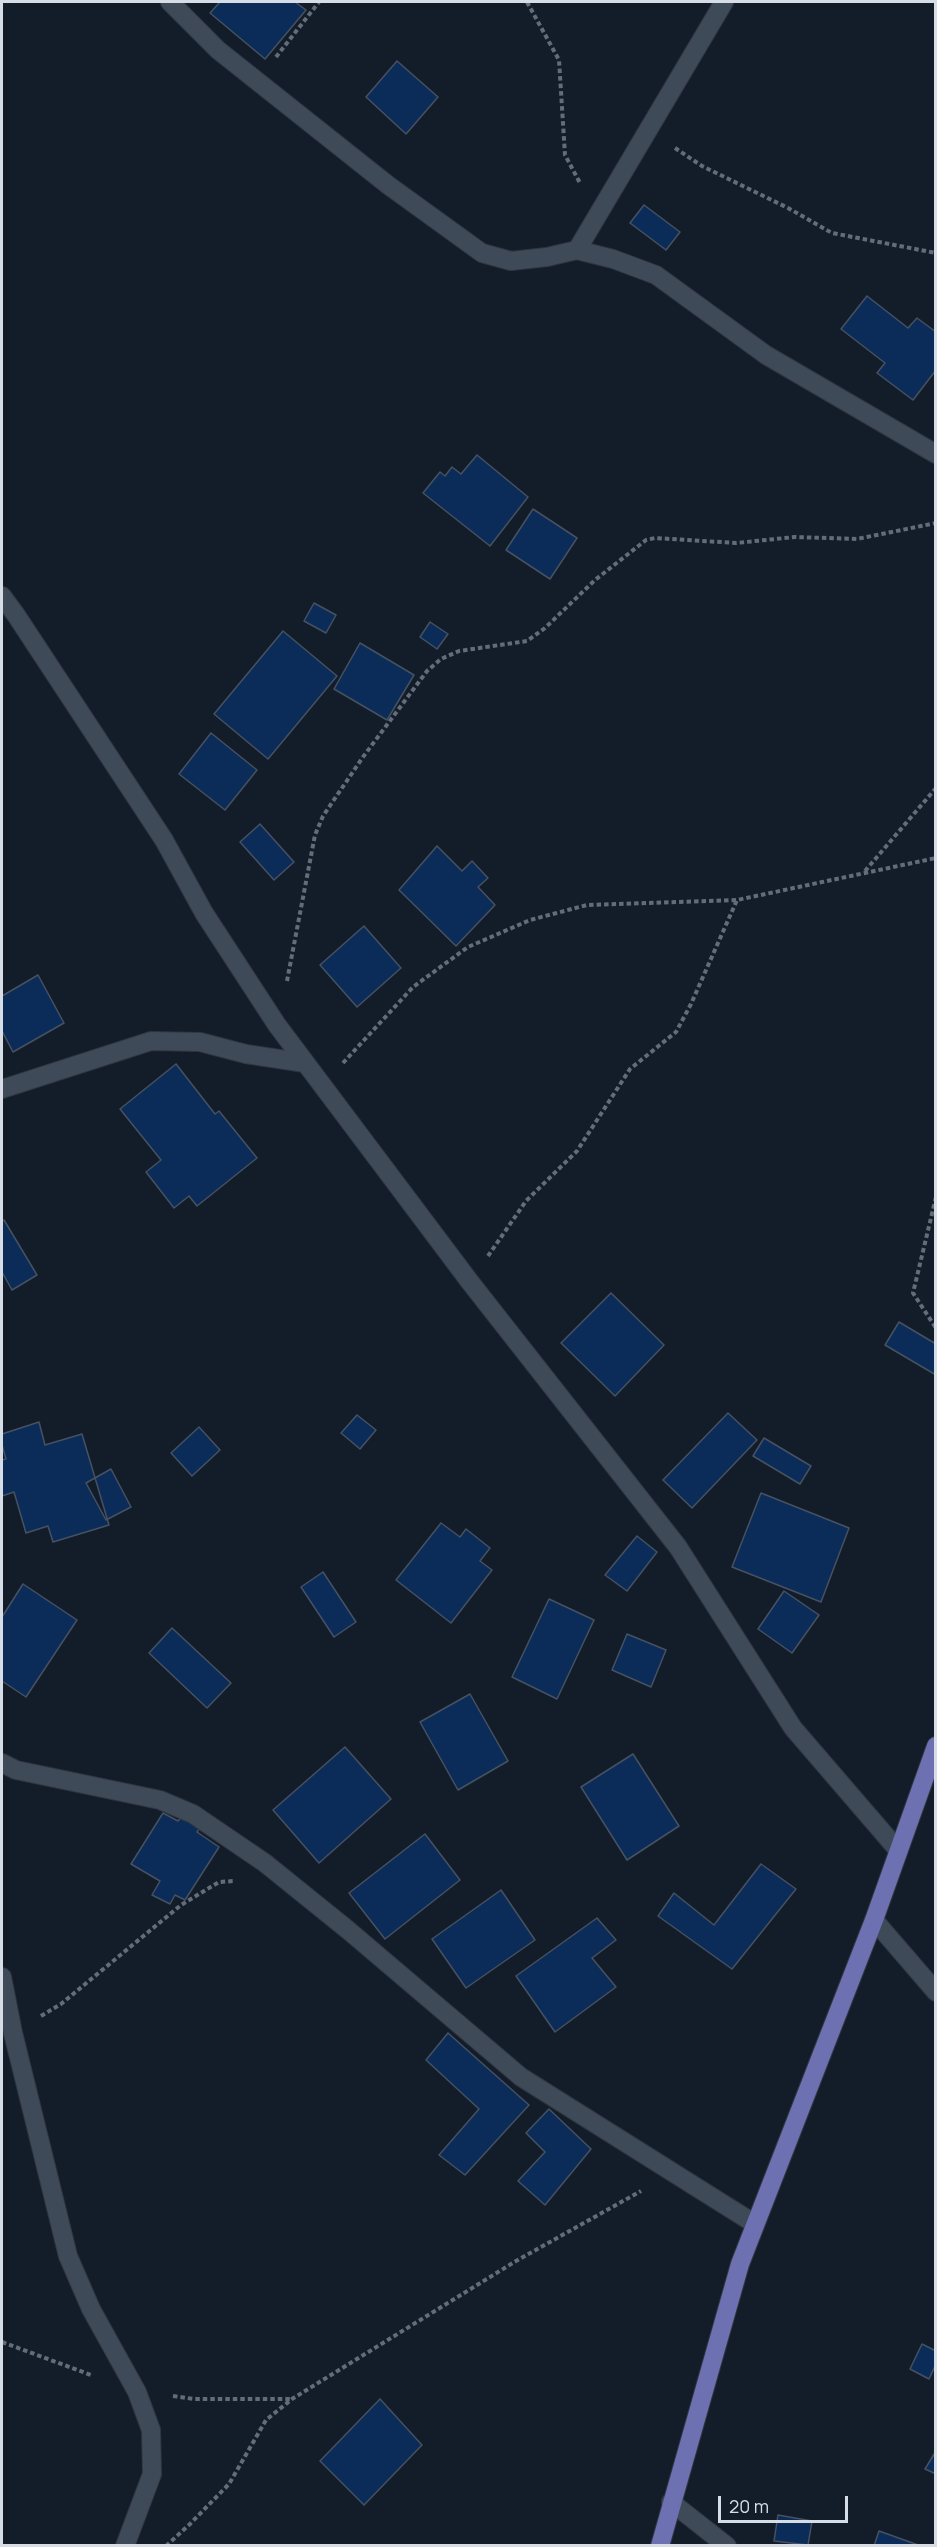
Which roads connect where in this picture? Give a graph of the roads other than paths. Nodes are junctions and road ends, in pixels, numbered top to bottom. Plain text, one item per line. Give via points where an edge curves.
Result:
1 (170, 2) edge
2 (724, 2) edge
3 (577, 250) junction
4 (936, 454) edge
5 (2, 596) edge
6 (305, 1063) junction
7 (2, 1089) edge
8 (936, 1746) edge
9 (2, 1763) edge
10 (898, 1850) junction
11 (874, 1920) junction
12 (2, 1977) edge
13 (936, 1992) edge
14 (7, 2036) edge
15 (755, 2224) junction
16 (671, 2502) junction
17 (125, 2546) edge
18 (660, 2546) edge
19 (727, 2546) edge

1 - 3 street via 218,50 482,254 511,261
2 - 3 street
3 - 4 street via 656,275 766,355
5 - 6 street via 164,840 204,913
6 - 7 street via 200,1042 151,1041
6 - 10 street via 678,1547 793,1728
8 - 10 main road
9 - 15 street via 16,1770 160,1800 193,1814 348,1930 521,2076
10 - 11 main road
11 - 13 street
11 - 15 main road
12 - 14 street
14 - 17 street via 68,2256 91,2309 137,2392 151,2430 152,2474
15 - 16 main road
16 - 18 main road
16 - 19 street

